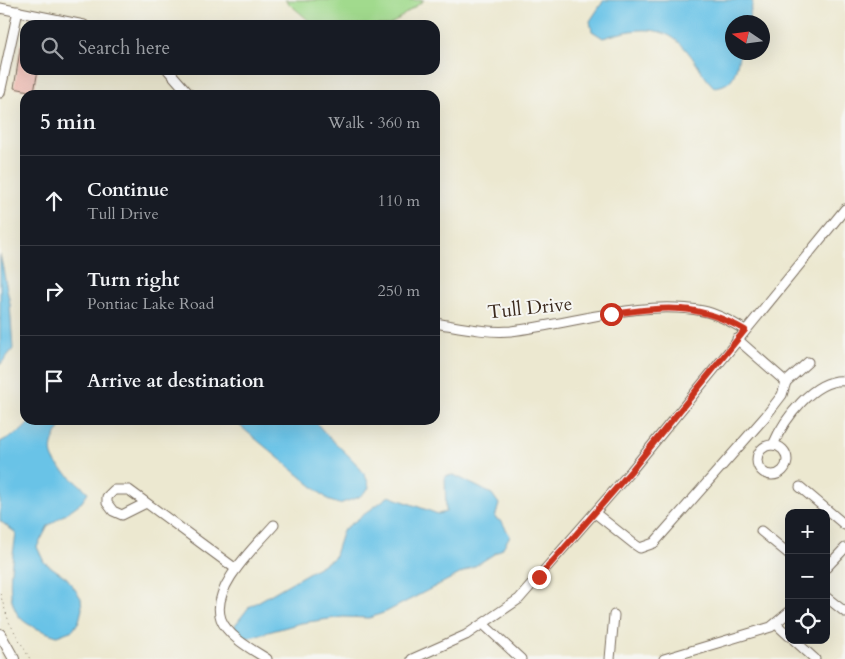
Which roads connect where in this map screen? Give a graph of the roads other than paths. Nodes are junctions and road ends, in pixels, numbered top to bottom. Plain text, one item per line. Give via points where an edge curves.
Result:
1 (0, 8) edge
2 (18, 11) junction
3 (60, 20) edge
4 (172, 75) edge
5 (186, 90) edge
6 (0, 93) edge
7 (845, 209) edge
8 (440, 324) edge
9 (745, 330) junction
10 (737, 339) junction
11 (808, 362) dead end
12 (845, 381) edge
13 (786, 382) junction
14 (773, 445) dead end
15 (800, 488) dead end
16 (146, 503) dead end
17 (595, 513) junction
18 (274, 525) dead end
19 (845, 525) edge
20 (761, 532) dead end
21 (845, 548) edge
22 (785, 551) edge
23 (830, 564) edge
24 (236, 569) junction
25 (830, 599) edge
26 (845, 612) edge
27 (614, 615) dead end
28 (785, 616) edge
29 (483, 624) junction
30 (776, 624) junction
31 (785, 632) edge
32 (0, 634) edge
33 (798, 644) edge
34 (684, 656) edge
35 (14, 659) edge
36 (267, 659) edge
37 (412, 659) edge
38 (521, 659) edge
39 (610, 659) edge
40 (664, 659) edge
41 (815, 659) edge

1 - 2 street
2 - 3 street
2 - 6 street
4 - 5 street
7 - 9 street
8 - 9 street, Tull Drive via 509,331 673,307 704,311
9 - 10 street
10 - 13 street
10 - 17 street
11 - 13 street
12 - 14 street via 824,383 813,390 786,421
13 - 17 street via 782,395 765,417 654,543 640,548
15 - 19 street
16 - 24 street
17 - 29 street via 519,599
18 - 24 street
20 - 22 street
21 - 23 street
24 - 36 street via 228,579 219,602 221,620 238,641
25 - 26 street
27 - 39 street
28 - 30 street
29 - 37 street
29 - 38 street
30 - 31 street
30 - 34 street
32 - 35 main road
33 - 41 street
34 - 40 street

